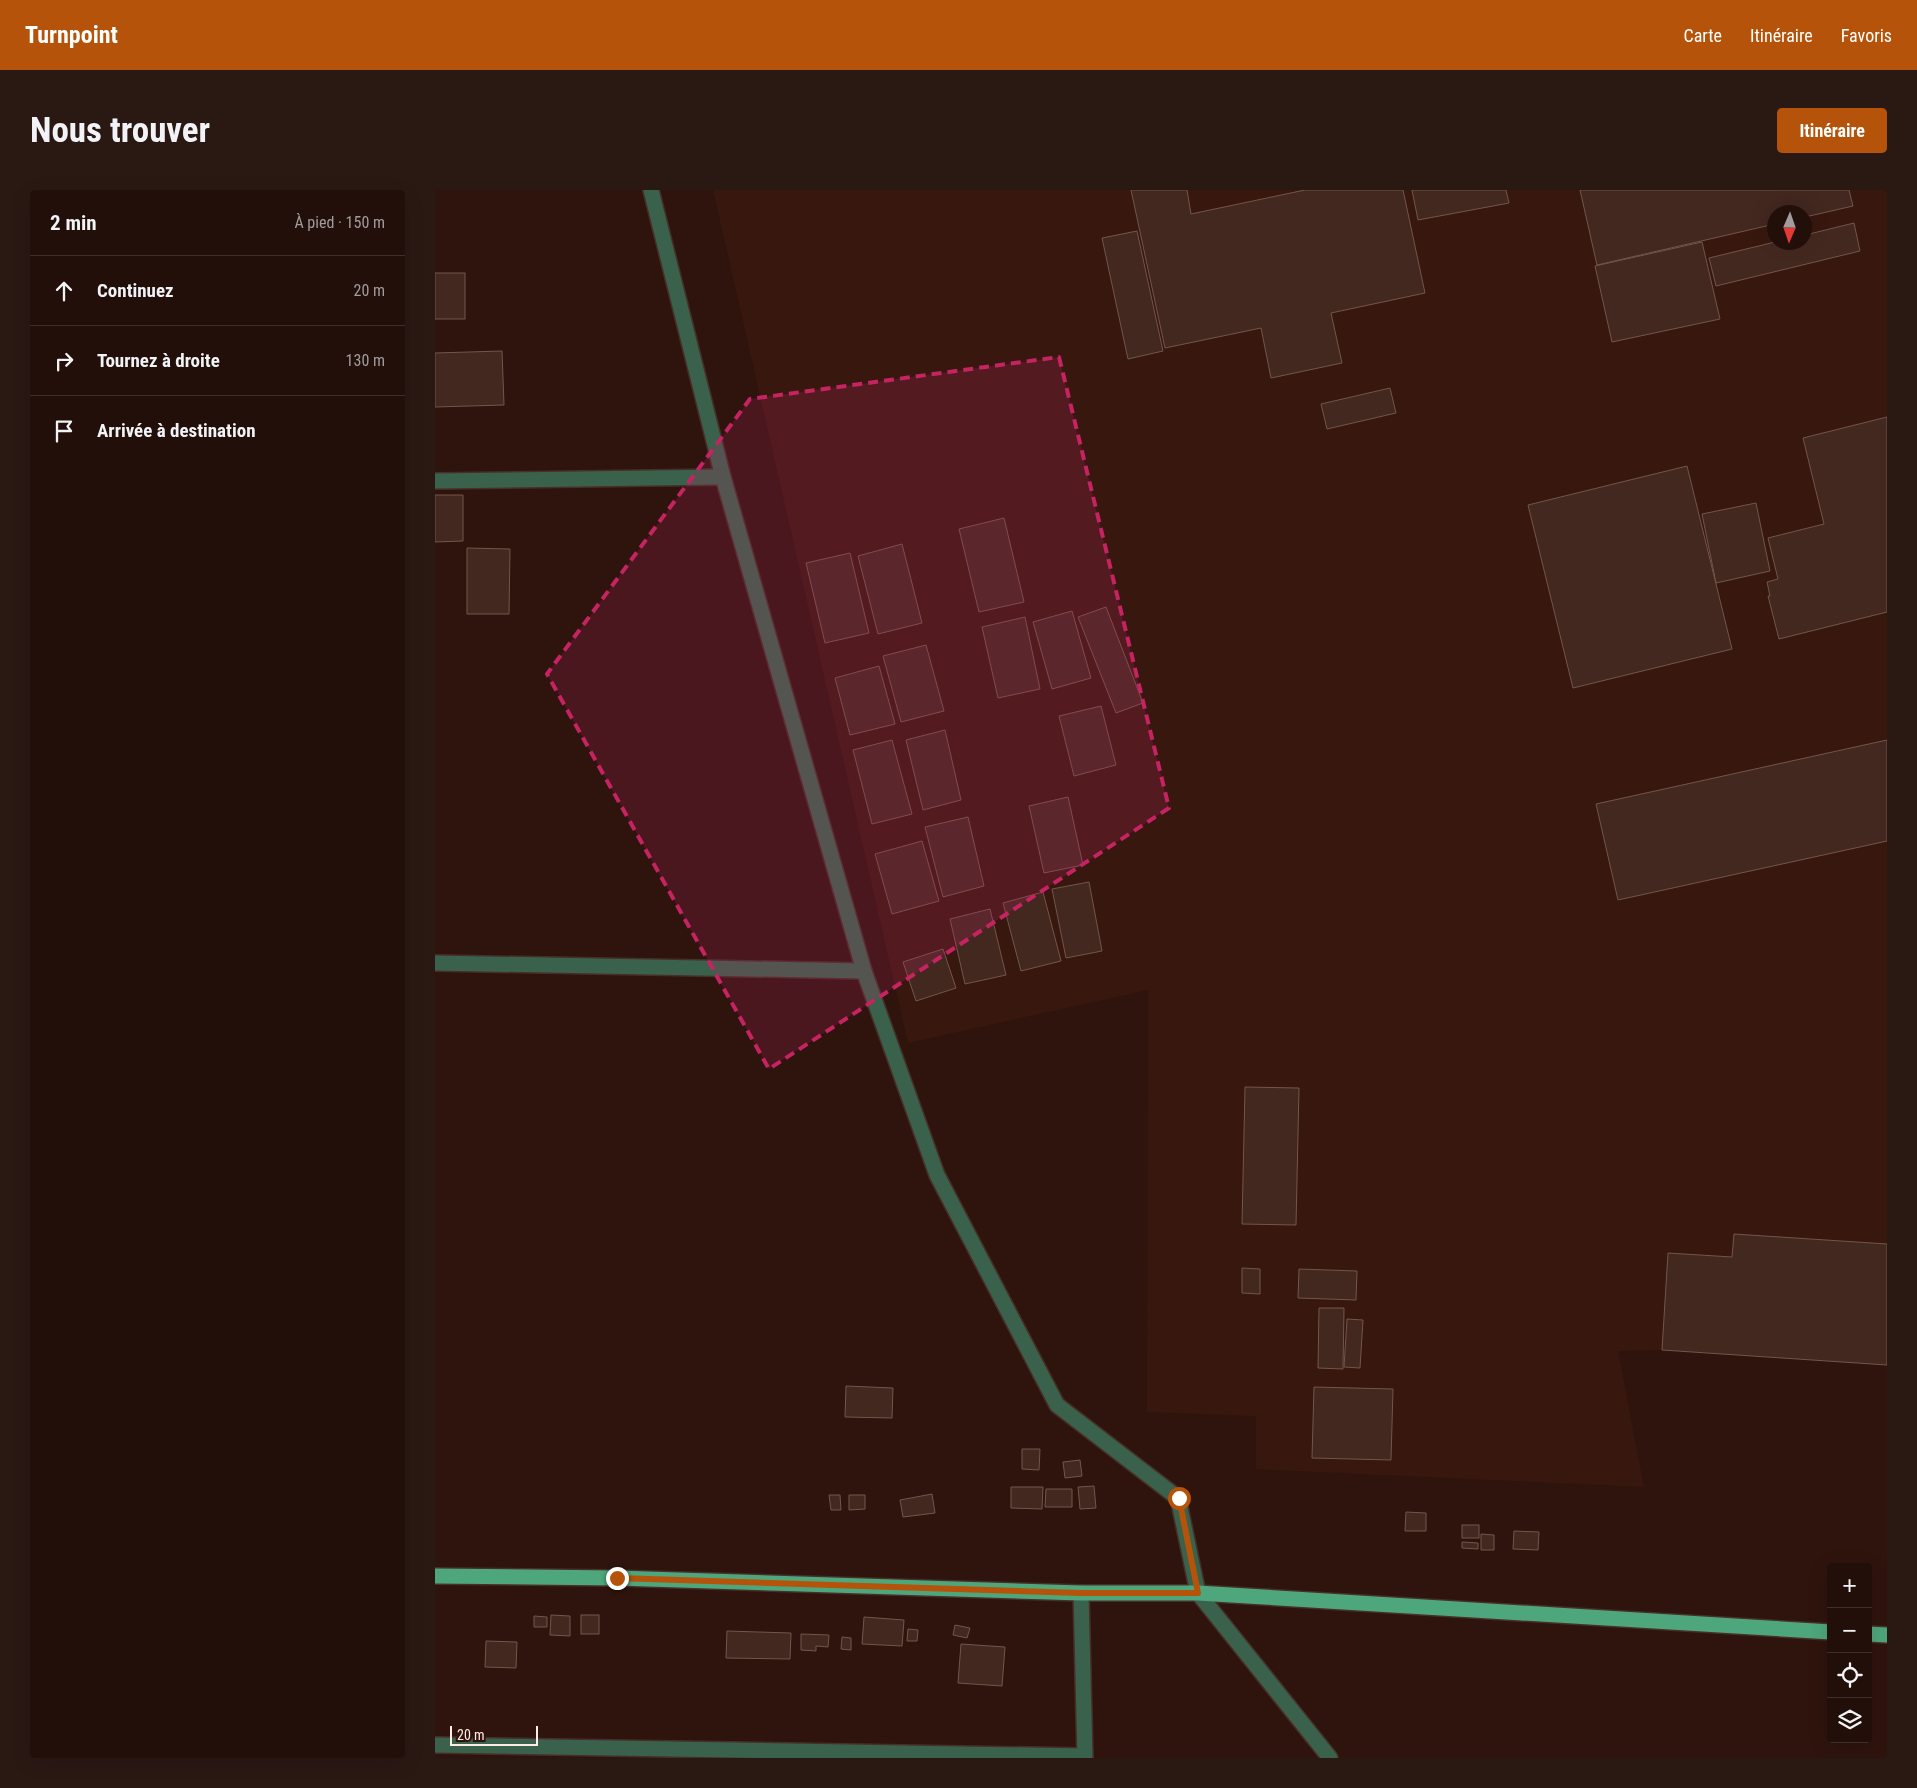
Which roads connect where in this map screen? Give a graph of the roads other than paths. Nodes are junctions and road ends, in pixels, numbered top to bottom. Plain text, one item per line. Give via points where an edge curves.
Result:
1 (651, 190) edge
2 (723, 477) junction
3 (435, 481) edge
4 (435, 963) edge
5 (864, 971) junction
6 (435, 1576) edge
7 (1081, 1593) junction
8 (1198, 1593) junction
9 (1827, 1632) edge
10 (1872, 1634) edge
11 (1887, 1635) edge
12 (435, 1746) edge
13 (655, 1754) edge
14 (1085, 1757) edge
15 (1329, 1758) edge

1 - 2 street
2 - 3 street
2 - 5 street
4 - 5 street
5 - 8 street via 937,1175 1057,1405 1179,1498
6 - 7 main road
7 - 8 main road
7 - 14 street
8 - 9 main road
8 - 15 street
10 - 11 main road
12 - 13 street
13 - 14 street

